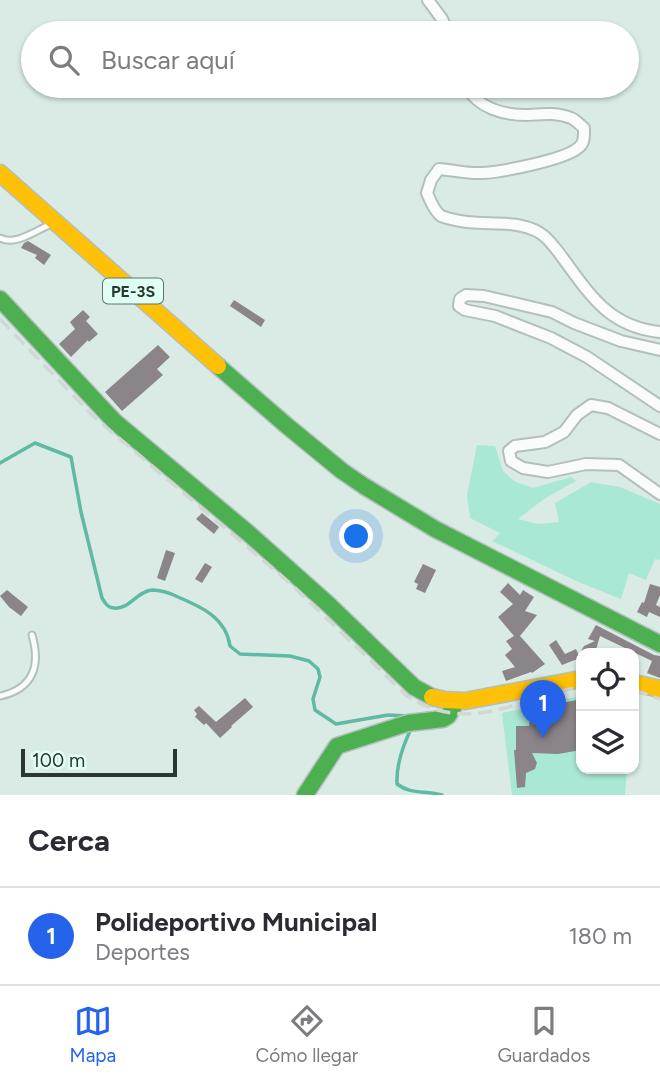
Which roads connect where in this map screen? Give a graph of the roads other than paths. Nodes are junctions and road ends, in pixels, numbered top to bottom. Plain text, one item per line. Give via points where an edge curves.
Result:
1 (428, 0) edge
2 (443, 21) edge
3 (475, 98) edge
4 (0, 173) edge
5 (54, 222) junction
6 (0, 238) edge
7 (0, 299) edge
8 (660, 332) edge
9 (660, 350) edge
10 (660, 406) edge
11 (660, 434) edge
12 (660, 494) edge
13 (32, 635) dead end
14 (660, 644) edge
15 (576, 680) edge
16 (639, 683) edge
17 (660, 689) edge
18 (0, 696) edge
19 (457, 701) junction
20 (305, 795) edge

1 - 2 street
3 - 8 street via 502,112 553,113 573,119 584,128 584,141 562,156 522,167 482,173 439,169 427,193 441,216 523,225 543,234 592,298 620,321
4 - 5 main road, PE-3S
5 - 6 lane via 15,240
5 - 14 main road, PE-3S via 305,442 364,486 460,542
7 - 19 main road via 115,422 247,531 404,678 434,698
9 - 10 street via 621,341 552,312 484,296 460,299 459,306 465,310 495,316 587,357
11 - 12 street via 608,408 591,405 564,432 509,451 511,461 523,468 548,472 586,464 619,465
13 - 18 lane via 36,654 30,679 15,692
15 - 19 main road
16 - 17 main road
19 - 20 main road via 443,719 413,722 337,746

